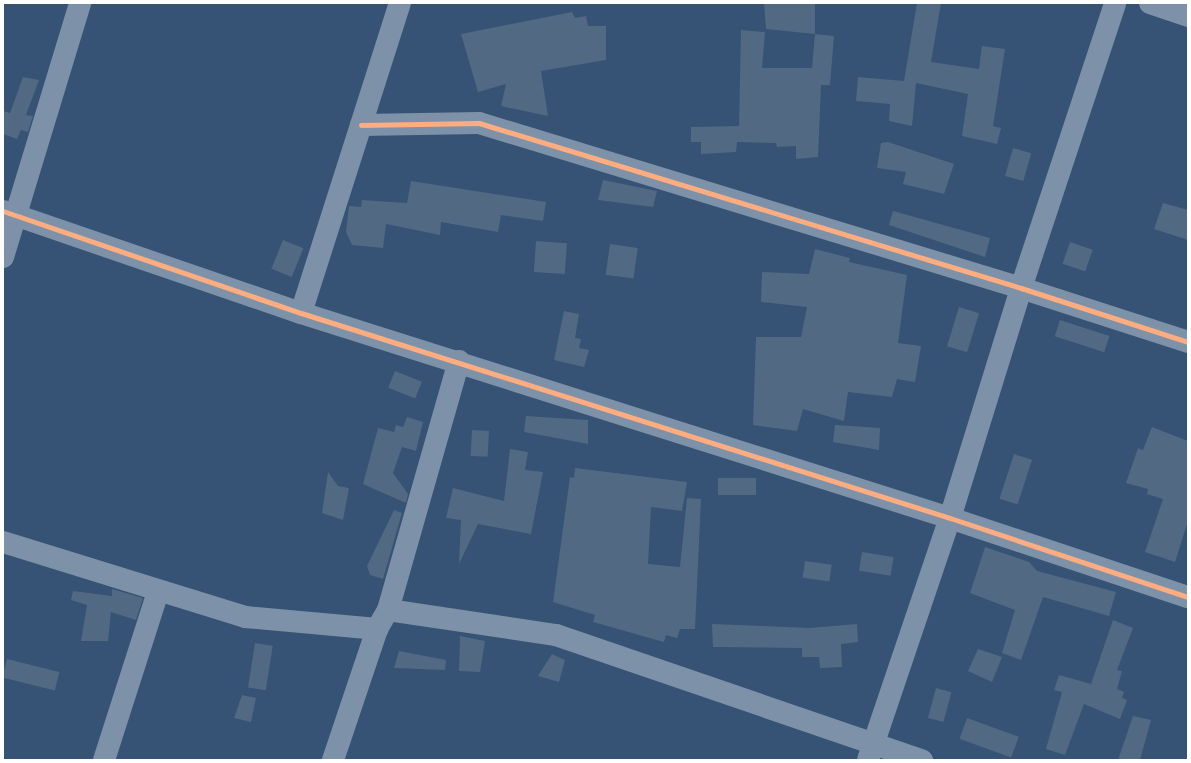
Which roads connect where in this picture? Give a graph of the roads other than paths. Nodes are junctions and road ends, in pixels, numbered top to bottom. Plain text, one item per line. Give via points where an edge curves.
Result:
1 (80, 3) edge
2 (400, 3) edge
3 (1115, 3) edge
4 (1150, 3) edge
5 (1188, 16) edge
6 (361, 125) junction
7 (9, 213) edge
8 (3, 257) edge
9 (1021, 288) junction
10 (301, 313) junction
11 (1188, 342) edge
12 (459, 361) junction
13 (950, 518) junction
14 (3, 542) edge
15 (158, 592) junction
16 (1188, 598) edge
17 (383, 619) junction
18 (871, 752) edge
19 (104, 760) edge
20 (333, 760) edge
21 (922, 760) edge

1 - 7 street
2 - 6 street
3 - 9 street
4 - 5 street
6 - 9 street via 479,123
6 - 10 street
7 - 8 street
7 - 10 street
9 - 11 street
9 - 13 street
10 - 12 street
12 - 13 street
12 - 17 street
13 - 16 street
13 - 18 street
14 - 15 street
15 - 17 street via 245,617
15 - 19 street
17 - 18 street via 556,635
17 - 20 street
18 - 21 street

